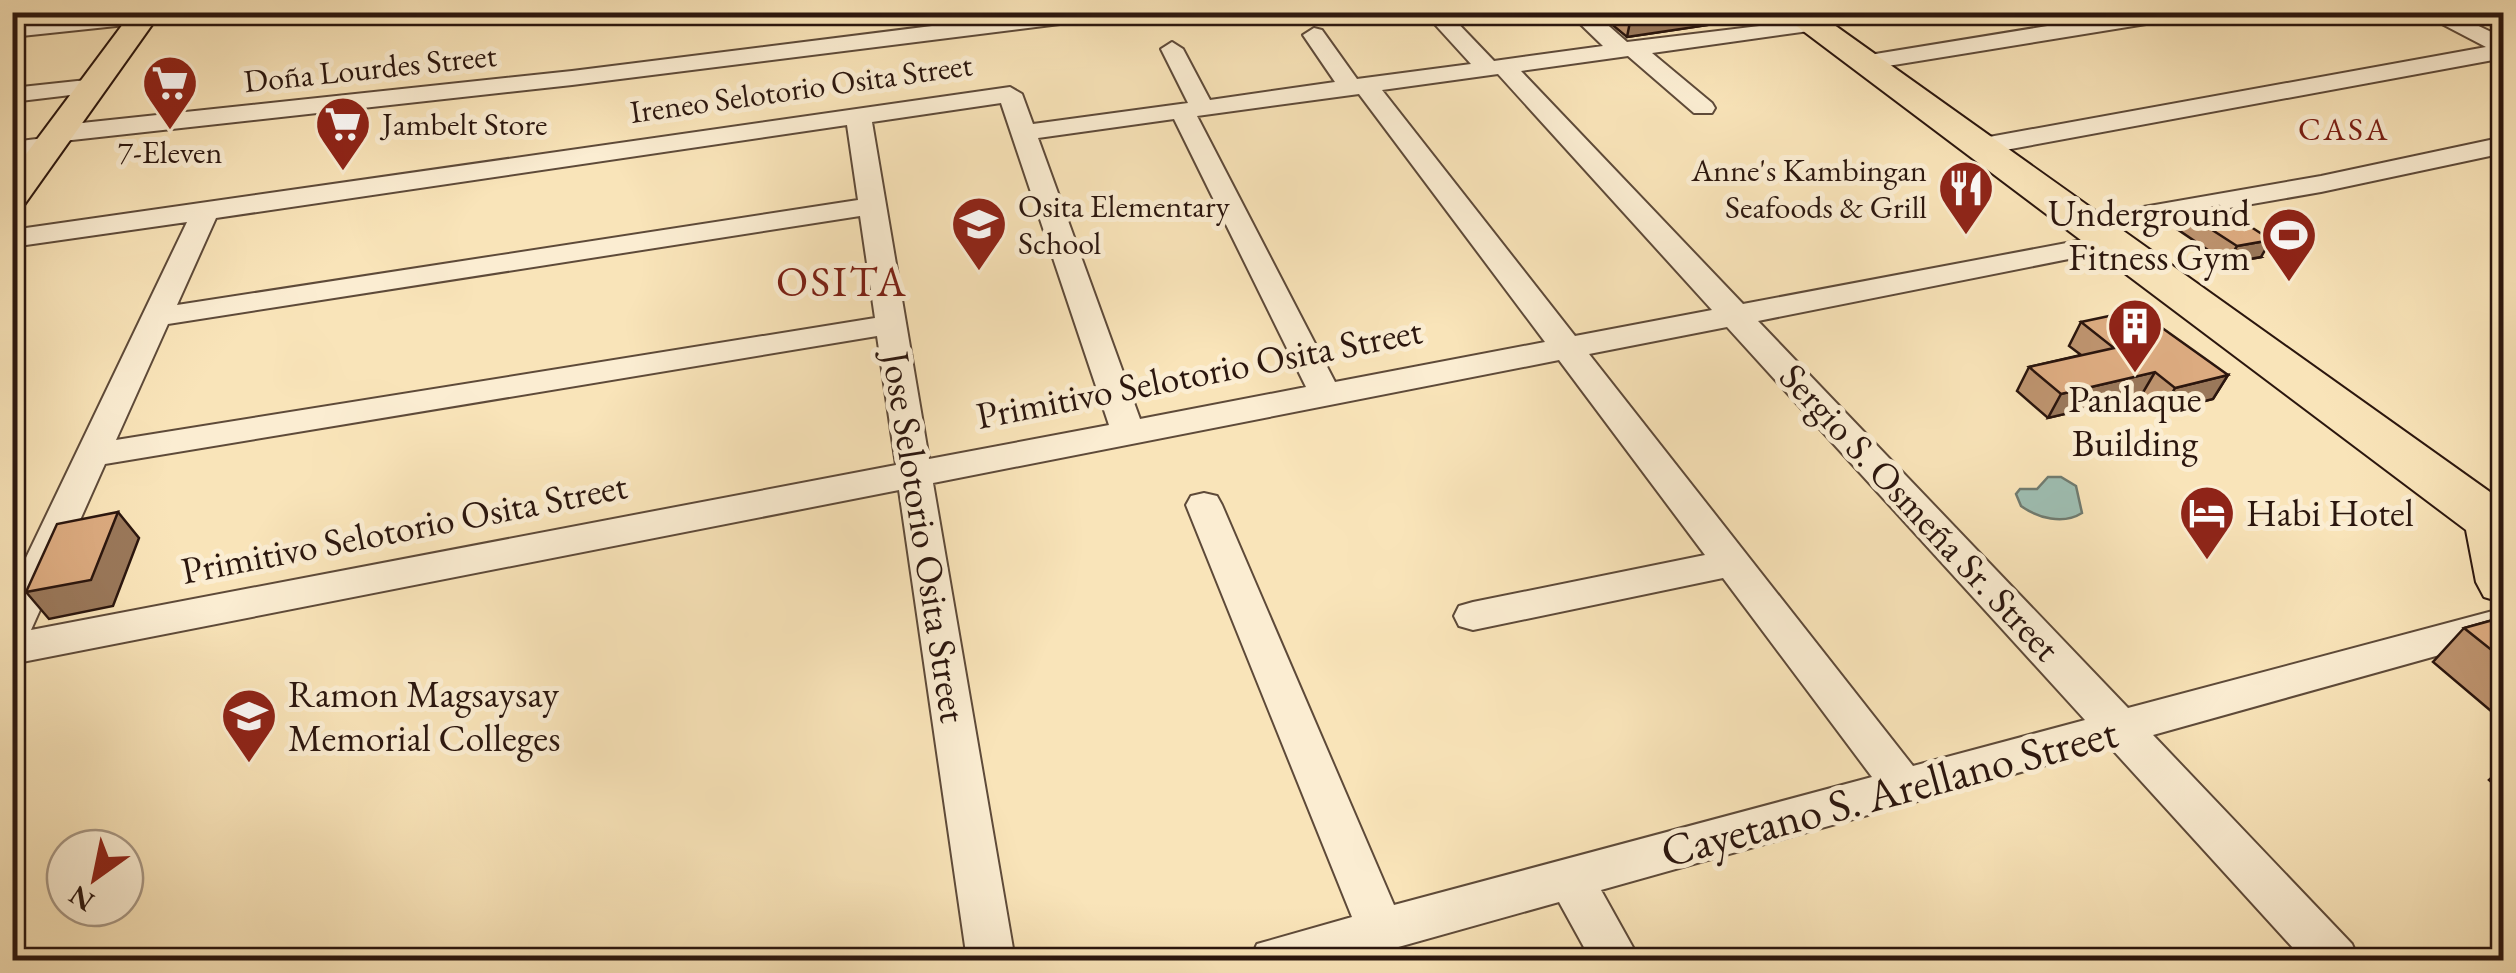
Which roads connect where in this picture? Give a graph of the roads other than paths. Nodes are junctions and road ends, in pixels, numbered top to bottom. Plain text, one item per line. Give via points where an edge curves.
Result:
1 (1100, 12) edge
2 (1579, 12) edge
3 (2177, 12) edge
4 (2430, 12) edge
5 (146, 14) edge
6 (1063, 15) edge
7 (1441, 18) dead end
8 (1802, 18) edge
9 (17, 34) edge
10 (1314, 35) dead end
11 (1172, 49) dead end
12 (1627, 49) junction
13 (2504, 49) edge
14 (1863, 63) junction
15 (1495, 67) junction
16 (96, 86) junction
17 (1357, 86) junction
18 (12, 96) edge
19 (1703, 108) dead end
20 (1192, 109) junction
21 (858, 115) junction
22 (1022, 132) junction
23 (58, 139) junction
24 (2504, 146) edge
25 (1978, 147) junction
26 (12, 150) edge
27 (12, 198) edge
28 (873, 206) junction
29 (206, 210) junction
30 (2111, 228) junction
31 (12, 239) edge
32 (1735, 314) junction
33 (157, 316) junction
34 (893, 324) junction
35 (1565, 346) junction
36 (1324, 392) junction
37 (1127, 430) junction
38 (93, 455) junction
39 (917, 472) junction
40 (1204, 505) dead end
41 (2500, 526) edge
42 (1732, 564) junction
43 (2504, 582) edge
44 (1473, 616) dead end
45 (2504, 622) edge
46 (12, 630) edge
47 (12, 649) edge
48 (2120, 727) junction
49 (1904, 787) junction
50 (1570, 879) junction
51 (1381, 931) junction
52 (991, 960) edge
53 (1274, 960) edge
54 (1616, 960) edge
55 (2335, 960) edge

1 - 6 street, Doña Lourdes Street
2 - 12 street
3 - 14 street
4 - 13 street
5 - 9 street
5 - 16 main road
6 - 23 street, Doña Lourdes Street
7 - 15 street, Sergio S. Osmeña Sr. Street
8 - 12 street
8 - 14 highway
10 - 17 street
11 - 20 street
12 - 15 street
12 - 19 street
13 - 25 street
14 - 25 highway
15 - 17 street
15 - 32 street, Sergio S. Osmeña Sr. Street
16 - 18 street
16 - 23 main road
17 - 20 street
17 - 35 street
20 - 22 street
20 - 36 street
21 - 22 street, Ireneo Selotorio Osita Street via 1010,94
21 - 28 street, Jose Selotorio Osita Street
21 - 29 street, Ireneo Selotorio Osita Street
22 - 37 street
23 - 26 street, Doña Lourdes Street
23 - 27 main road
24 - 30 street, Primitivo Selotorio Osita Street
25 - 30 highway
28 - 33 street
28 - 34 street, Jose Selotorio Osita Street
29 - 31 street, Ireneo Selotorio Osita Street
29 - 33 street
30 - 32 street, Primitivo Selotorio Osita Street
30 - 41 highway
32 - 35 street, Primitivo Selotorio Osita Street
32 - 48 street, Sergio S. Osmeña Sr. Street
33 - 38 street
34 - 38 street
34 - 39 street, Jose Selotorio Osita Street
35 - 36 street, Primitivo Selotorio Osita Street
35 - 42 street
36 - 37 street, Primitivo Selotorio Osita Street
37 - 39 street, Primitivo Selotorio Osita Street
38 - 46 street
39 - 47 street, Primitivo Selotorio Osita Street
39 - 52 street, Jose Selotorio Osita Street
40 - 51 street
41 - 43 highway
42 - 44 street
42 - 49 street
45 - 48 street, Cayetano S. Arellano Street
48 - 49 street, Cayetano S. Arellano Street
48 - 55 street, Sergio S. Osmeña Sr. Street
49 - 50 street, Cayetano S. Arellano Street
50 - 51 street, Cayetano S. Arellano Street
50 - 54 street
51 - 53 street, Cayetano S. Arellano Street

